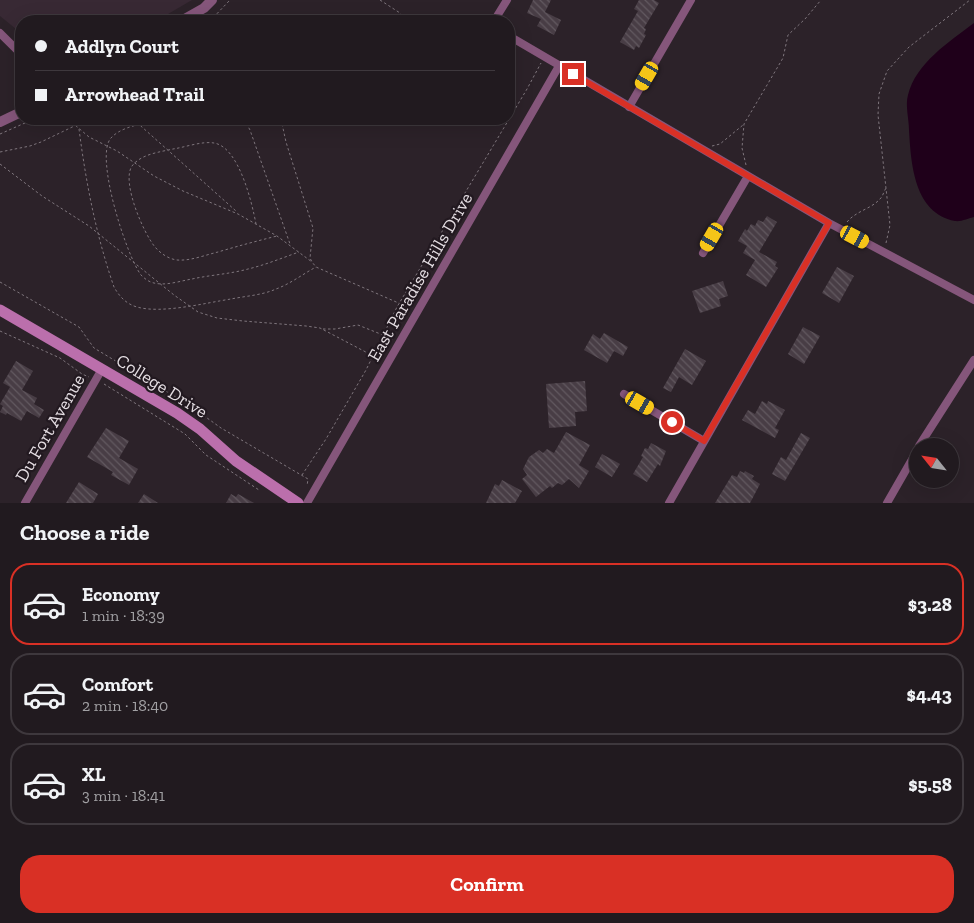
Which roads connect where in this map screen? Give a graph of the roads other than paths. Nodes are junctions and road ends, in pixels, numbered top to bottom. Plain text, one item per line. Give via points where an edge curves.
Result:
1 (212, 0) edge
2 (507, 0) edge
3 (691, 0) edge
4 (192, 15) edge
5 (498, 15) edge
6 (0, 33) edge
7 (515, 40) edge
8 (15, 48) edge
9 (559, 66) junction
10 (629, 107) junction
11 (15, 115) edge
12 (0, 122) edge
13 (748, 176) junction
14 (829, 223) junction
15 (703, 253) dead end
16 (974, 300) edge
17 (0, 310) edge
18 (974, 360) edge
19 (99, 374) junction
20 (624, 394) dead end
21 (924, 438) edge
22 (704, 441) junction
23 (909, 463) edge
24 (25, 503) edge
25 (298, 503) edge
26 (307, 503) edge
27 (668, 503) edge
28 (887, 503) edge

1 - 4 street
2 - 5 street
3 - 10 street
6 - 8 street
7 - 9 street
9 - 10 street
9 - 26 street, East Paradise Hills Drive
10 - 13 street
11 - 12 street
13 - 14 street
13 - 15 street
14 - 16 street
14 - 22 street
17 - 19 main road, College Drive
18 - 21 street
19 - 24 street, Du Fort Avenue
19 - 25 main road, College Drive via 190,421 236,461
20 - 22 street
22 - 27 street
23 - 28 street

